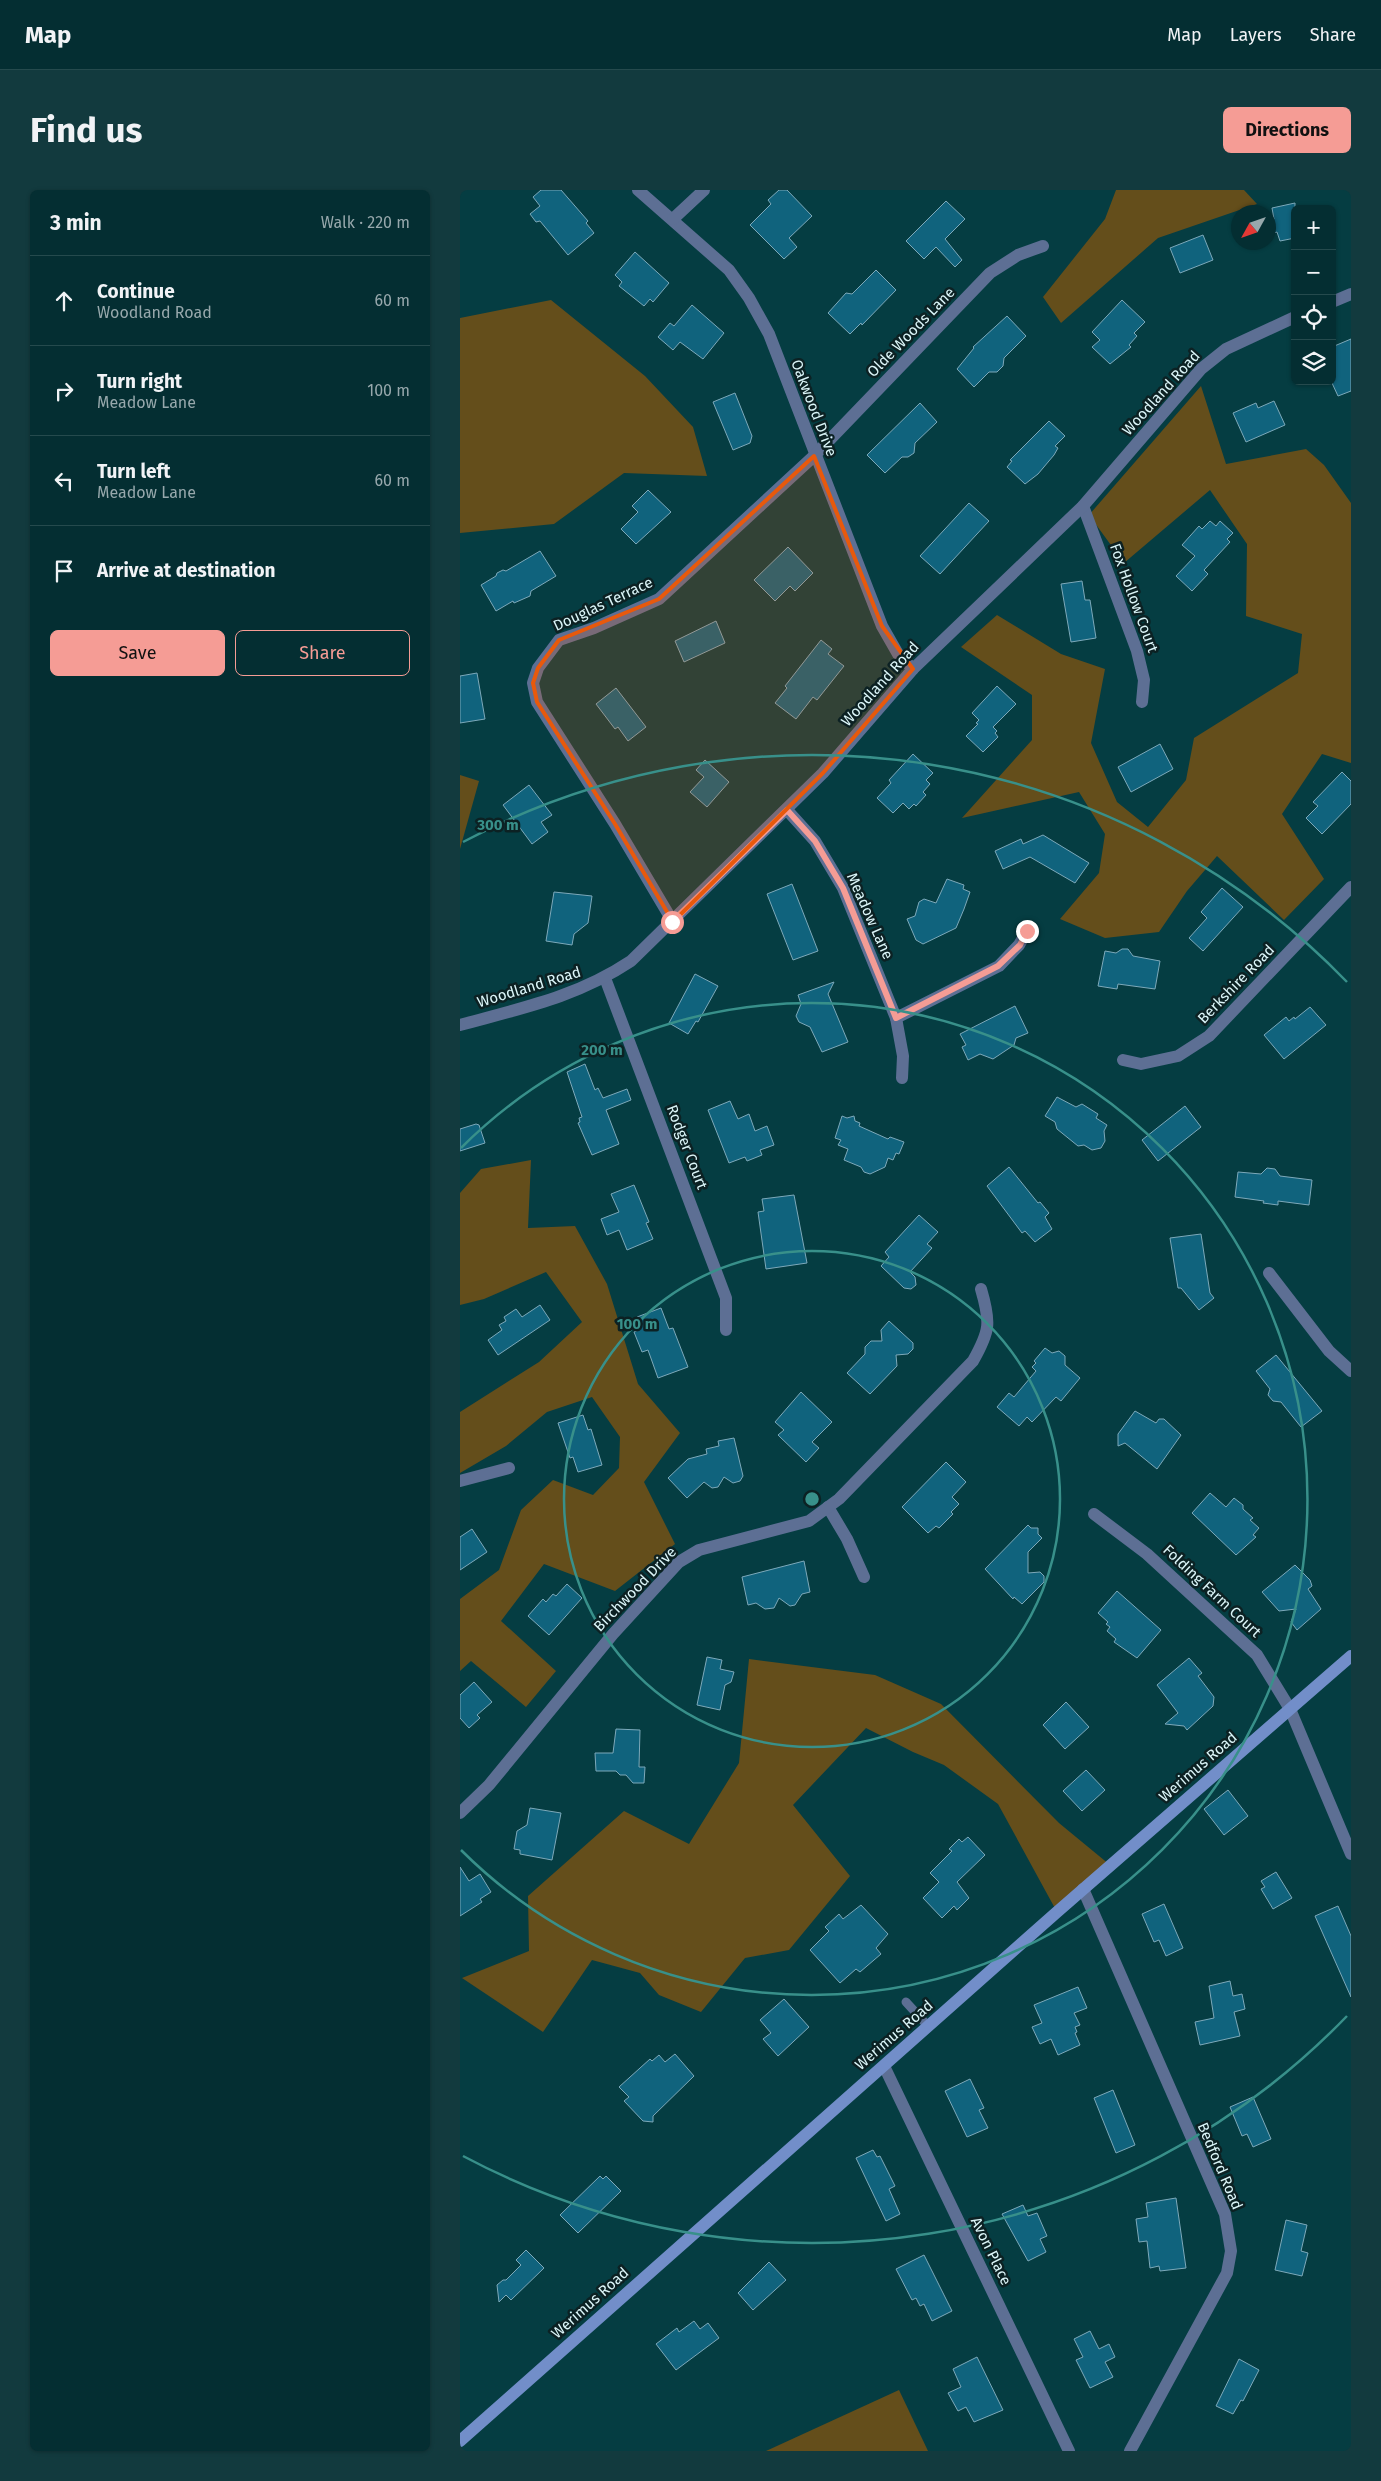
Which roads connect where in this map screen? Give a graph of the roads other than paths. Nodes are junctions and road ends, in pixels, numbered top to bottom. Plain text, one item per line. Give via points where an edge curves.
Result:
1 (638, 190) edge
2 (704, 190) edge
3 (673, 219) junction
4 (1043, 246) dead end
5 (1351, 294) edge
6 (1336, 300) edge
7 (1291, 319) edge
8 (814, 456) junction
9 (1083, 506) junction
10 (913, 669) junction
11 (1142, 702) dead end
12 (787, 810) junction
13 (1351, 888) edge
14 (672, 922) junction
15 (1027, 931) dead end
16 (605, 978) junction
17 (896, 1018) junction
18 (460, 1025) edge
19 (1123, 1060) dead end
20 (902, 1078) dead end
21 (1270, 1273) dead end
22 (981, 1290) dead end
23 (726, 1330) dead end
24 (1351, 1371) edge
25 (509, 1468) dead end
26 (460, 1481) edge
27 (828, 1507) junction
28 (1094, 1514) dead end
29 (864, 1577) dead end
30 (1351, 1656) edge
31 (1290, 1709) junction
32 (460, 1813) edge
33 (1351, 1854) edge
34 (1083, 1889) junction
35 (906, 2002) dead end
36 (928, 2026) junction
37 (884, 2066) junction
38 (460, 2441) edge
39 (1069, 2451) edge
40 (1130, 2451) edge

1 - 3 street, Oakwood Drive
2 - 3 street
3 - 8 street, Oakwood Drive via 729,270 749,298 769,334
4 - 8 street, Olde Woods Lane via 1018,255 990,273
5 - 6 street
7 - 9 street, Woodland Road via 1226,349 1201,369
8 - 10 street, Oakwood Drive via 882,626 898,654
8 - 14 street, Douglas Terrace via 659,599 559,640 538,668 533,683 537,702 616,824
9 - 10 street, Woodland Road
9 - 11 street, Fox Hollow Court via 1137,651 1144,680
10 - 12 street, Woodland Road
12 - 14 street, Woodland Road
12 - 17 street, Meadow Lane via 815,841 843,888
13 - 19 street, Berkshire Road via 1209,1036 1178,1056 1141,1064
14 - 16 street, Woodland Road via 631,961
15 - 17 street via 1020,945 998,966
16 - 18 street, Woodland Road via 574,993
16 - 23 street, Rodger Court via 726,1298
17 - 20 street, Meadow Lane via 903,1056
21 - 24 street via 1329,1351
22 - 27 street, Birchwood Drive via 988,1314 986,1338 973,1361
25 - 26 street
27 - 29 street
27 - 32 street, Birchwood Drive via 809,1521 699,1550 679,1562 613,1634 489,1785
28 - 31 street, Folding Farm Court via 1147,1554 1257,1656
30 - 31 main road, Werimus Road
31 - 33 street, Folding Farm Court
31 - 34 main road, Werimus Road
34 - 36 main road, Werimus Road
34 - 40 street, Bedford Road via 1225,2214 1231,2251 1227,2273
35 - 36 lane
36 - 37 main road, Werimus Road
37 - 38 main road, Werimus Road
37 - 39 street, Avon Place

